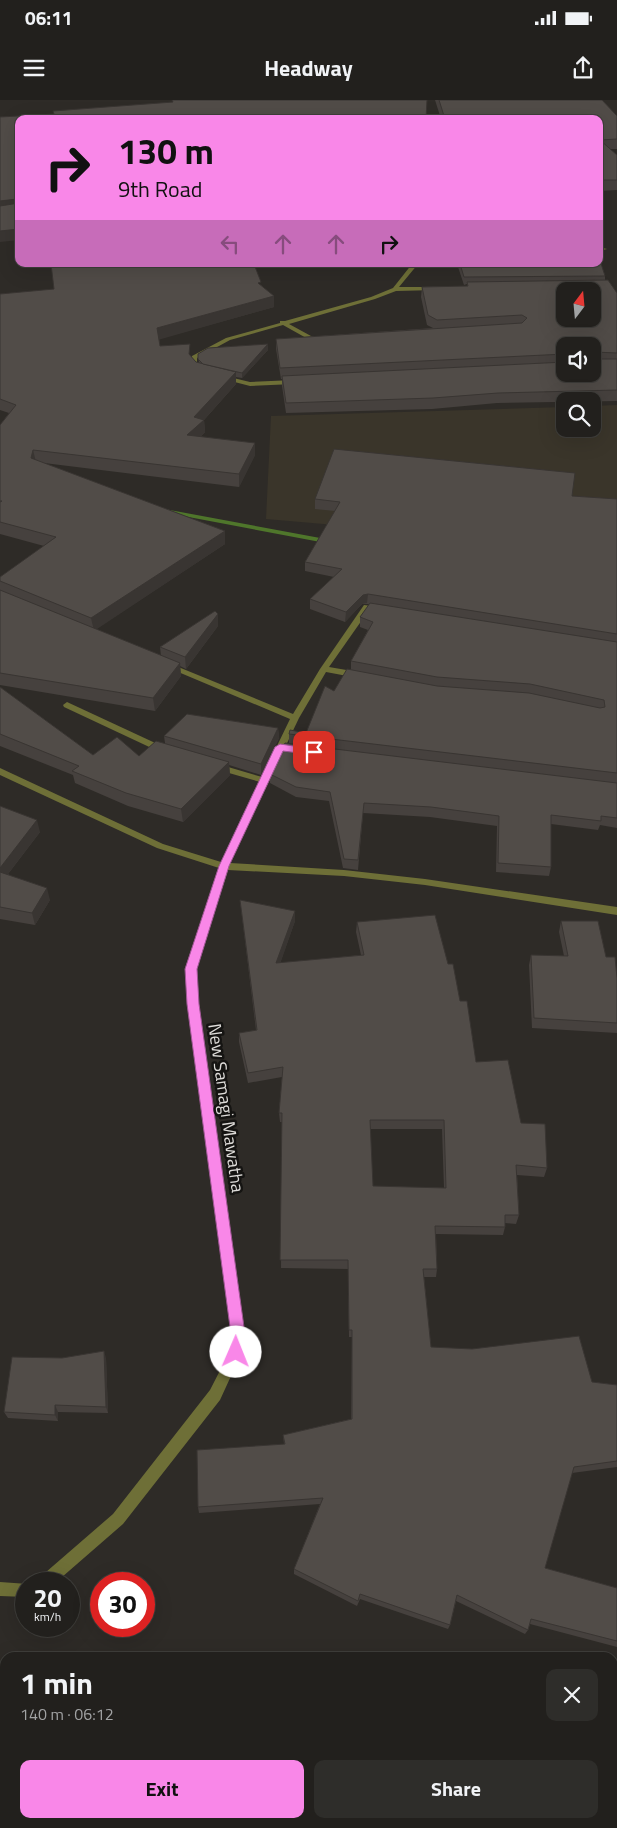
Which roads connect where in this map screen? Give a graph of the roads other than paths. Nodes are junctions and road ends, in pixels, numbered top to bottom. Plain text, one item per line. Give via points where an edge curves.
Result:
1 (413, 267) edge
2 (443, 289) edge
3 (395, 290) junction
4 (282, 322) junction
5 (329, 340) edge
6 (208, 374) edge
7 (216, 376) edge
8 (299, 382) edge
9 (385, 610) edge
10 (157, 661) edge
11 (324, 669) junction
12 (368, 676) edge
13 (67, 705) edge
14 (295, 718) junction
15 (175, 754) edge
16 (211, 765) edge
17 (0, 771) edge
18 (265, 781) junction
19 (224, 866) junction
20 (617, 910) edge
21 (58, 1572) edge
22 (0, 1589) edge
23 (15, 1590) edge

1 - 3 street
2 - 3 street
3 - 4 street
4 - 5 street via 310,338
4 - 6 street via 228,339 194,357 194,365 200,372
7 - 8 street via 250,384
9 - 11 street, New Samagi Mawatha via 367,607
10 - 14 street
11 - 12 street
11 - 14 street, New Samagi Mawatha
13 - 15 street
14 - 18 street, New Samagi Mawatha via 284,748
16 - 18 street
17 - 19 street via 160,846
18 - 19 street, New Samagi Mawatha
19 - 20 street via 344,873 425,882
19 - 21 street, New Samagi Mawatha via 191,969 237,1327 236,1352 215,1395 118,1519
22 - 23 street

